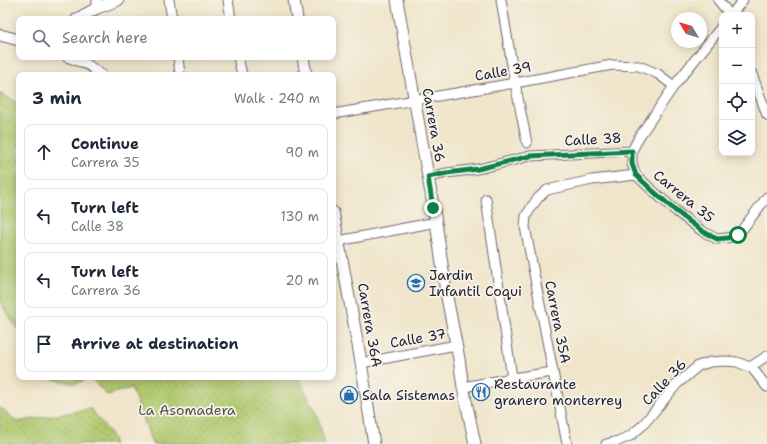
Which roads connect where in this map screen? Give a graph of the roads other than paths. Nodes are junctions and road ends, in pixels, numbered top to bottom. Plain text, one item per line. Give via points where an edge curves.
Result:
1 (118, 0) edge
2 (169, 0) edge
3 (228, 0) edge
4 (294, 0) edge
5 (397, 0) edge
6 (501, 0) edge
7 (718, 0) edge
8 (743, 0) edge
9 (97, 4) edge
10 (728, 12) edge
11 (733, 12) edge
12 (81, 16) edge
13 (172, 16) edge
14 (231, 16) edge
15 (297, 16) edge
16 (719, 30) edge
17 (0, 35) edge
18 (16, 39) edge
19 (74, 60) edge
20 (178, 60) edge
21 (239, 60) edge
22 (304, 60) edge
23 (97, 72) edge
24 (180, 72) edge
25 (241, 72) edge
26 (306, 72) edge
27 (755, 82) edge
28 (515, 83) junction
29 (674, 86) junction
30 (414, 100) junction
31 (336, 113) edge
32 (767, 115) edge
33 (526, 143) dead end
34 (632, 151) junction
35 (636, 175) junction
36 (428, 177) junction
37 (767, 197) edge
38 (486, 199) dead end
39 (436, 222) junction
40 (336, 242) edge
41 (456, 345) junction
42 (767, 356) edge
43 (362, 362) junction
44 (750, 366) junction
45 (553, 372) junction
46 (512, 378) junction
47 (463, 387) junction
48 (767, 387) edge
49 (374, 444) edge
50 (475, 444) edge
51 (567, 444) edge
52 (606, 444) edge

1 - 9 street
2 - 13 street
3 - 14 street
4 - 15 street
5 - 30 street, Carrera 36
6 - 28 street
7 - 10 street
8 - 11 street
9 - 12 street
16 - 29 street, Calle 38
17 - 18 street
19 - 23 street
20 - 24 street
21 - 25 street
22 - 26 street
27 - 32 street
28 - 29 street, Calle 39 via 612,65 639,66 658,74
28 - 30 street, Calle 39
28 - 33 street
29 - 34 street, Calle 38
30 - 31 street, Calle 39
30 - 36 street, Carrera 36
34 - 35 street, Carrera 35 via 632,164
34 - 36 street, Calle 38 via 530,156 478,169
35 - 37 street, Carrera 35 via 677,212 717,239 738,235
35 - 45 street, Carrera 35A via 592,180 548,190 538,198 526,216 525,227
36 - 39 street, Carrera 36
38 - 46 street
39 - 40 street
39 - 41 street, Carrera 36
40 - 43 street, Carrera 36A
41 - 43 street, Calle 37
41 - 47 street, Carrera 36
42 - 44 street
43 - 49 street, Carrera 36A
44 - 48 street
44 - 52 street, Calle 36 via 724,360 698,366 677,384 642,426 630,436
45 - 46 street
45 - 51 street, Carrera 35A
46 - 47 street
47 - 50 street, Carrera 36

